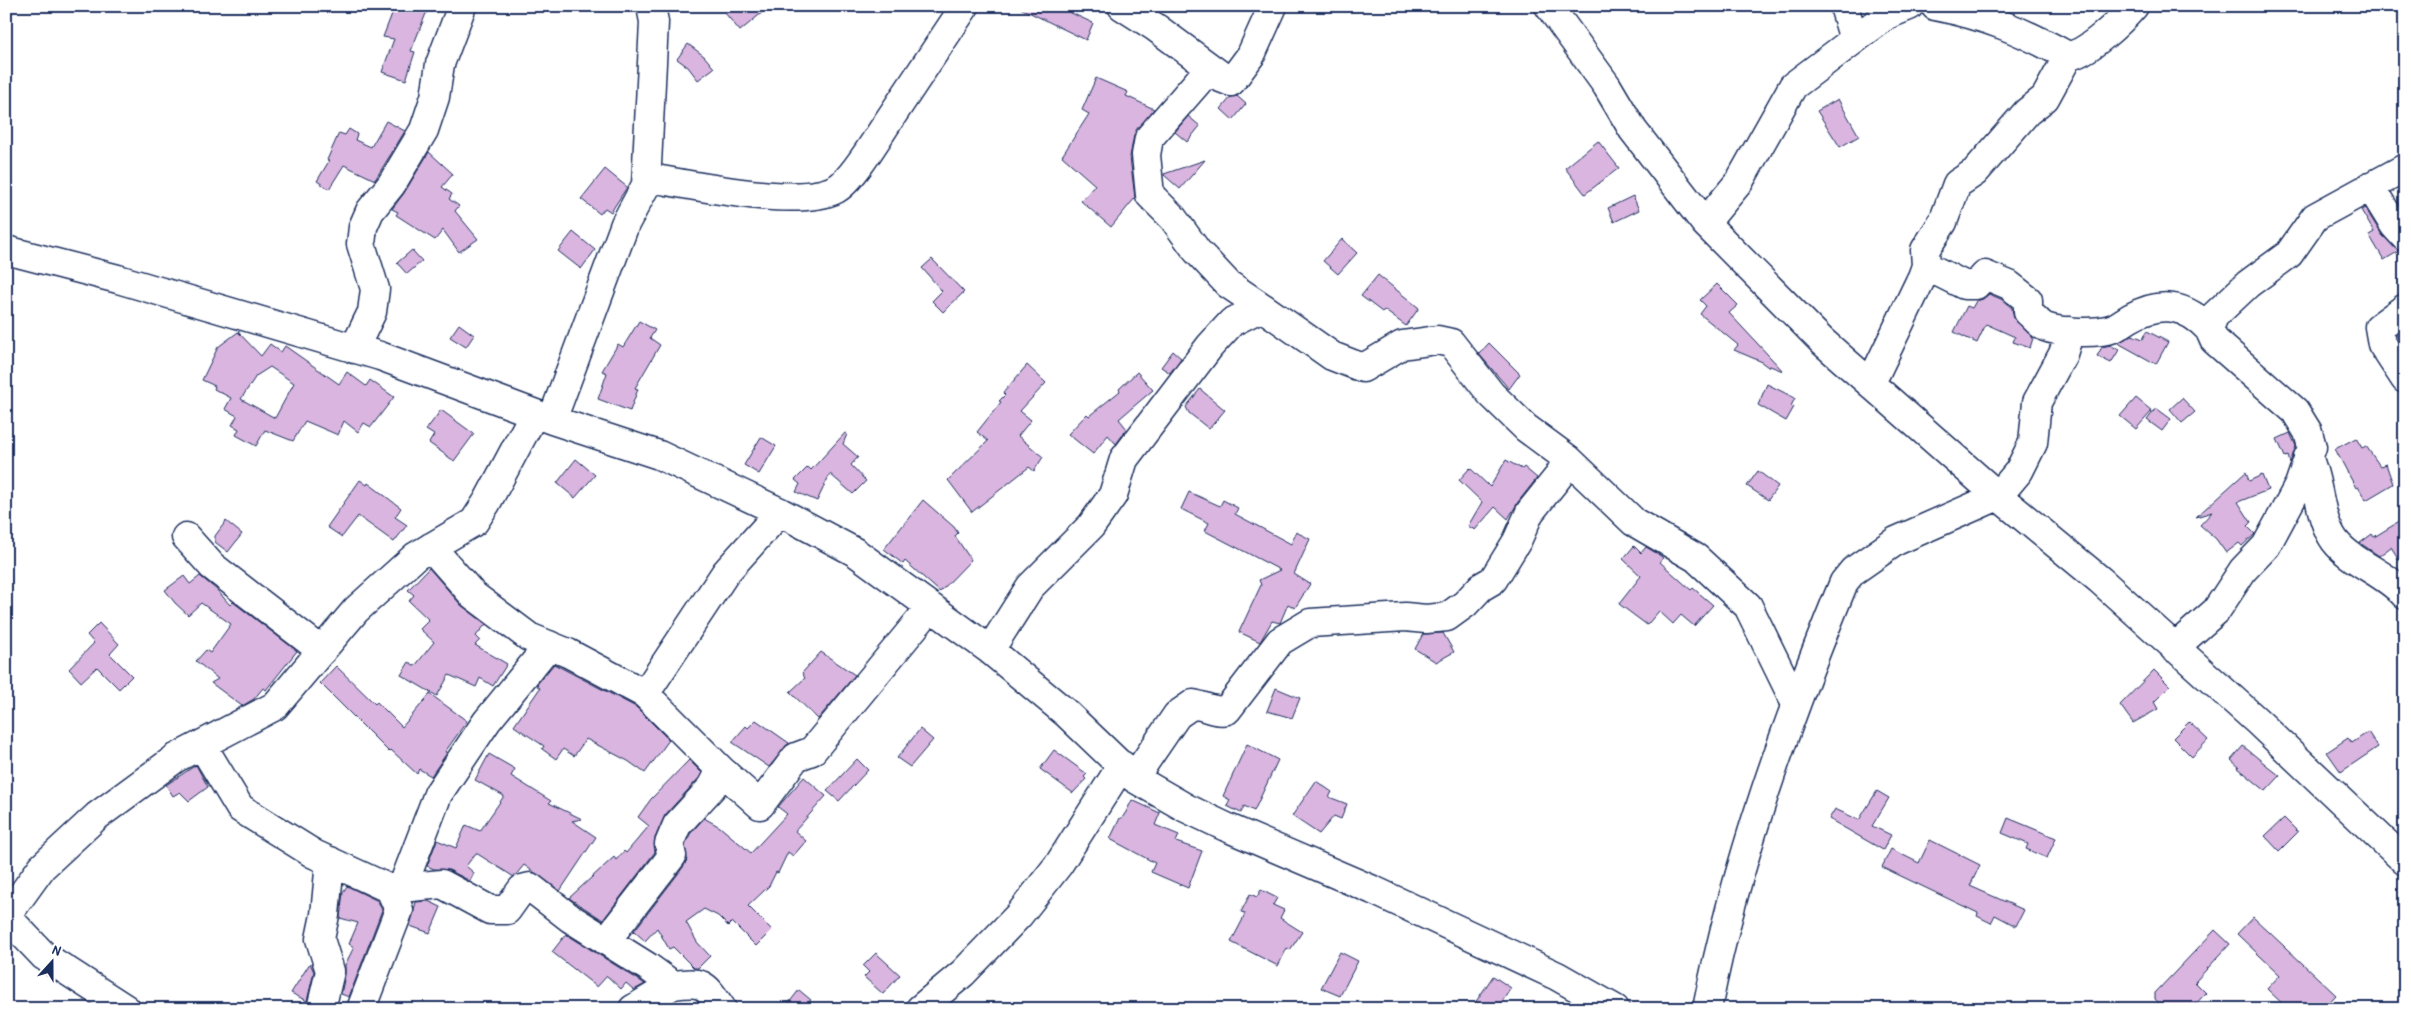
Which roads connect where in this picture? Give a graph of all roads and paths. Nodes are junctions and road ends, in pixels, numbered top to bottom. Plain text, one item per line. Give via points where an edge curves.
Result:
1 (462, 6) edge
2 (651, 6) edge
3 (965, 6) edge
4 (1122, 6) edge
5 (1273, 6) edge
6 (1549, 6) edge
7 (1844, 6) edge
8 (1909, 6) edge
9 (1935, 6) edge
10 (2134, 6) edge
11 (1854, 40) junction
12 (2068, 56) junction
13 (1231, 82) junction
14 (2405, 168) edge
15 (646, 185) junction
16 (2370, 186) junction
17 (1705, 223) junction
18 (2405, 237) edge
19 (6, 250) edge
20 (1926, 266) junction
21 (1262, 307) junction
22 (2405, 308) edge
23 (2209, 329) junction
24 (2070, 331) junction
25 (354, 349) junction
26 (2405, 379) edge
27 (1871, 383) junction
28 (543, 417) junction
29 (2308, 457) junction
30 (1568, 459) junction
31 (1998, 496) junction
32 (780, 512) junction
33 (186, 537) dead end
34 (431, 547) junction
35 (2398, 579) edge
36 (930, 608) junction
37 (549, 645) junction
38 (2174, 648) junction
39 (990, 650) junction
40 (322, 651) junction
41 (646, 694) junction
42 (1795, 702) junction
43 (202, 745) junction
44 (721, 770) junction
45 (1128, 772) junction
46 (330, 861) junction
47 (2405, 862) edge
48 (396, 888) junction
49 (6, 916) edge
50 (606, 941) junction
51 (673, 985) junction
52 (126, 1009) edge
53 (321, 1009) edge
54 (360, 1009) edge
55 (633, 1009) edge
56 (722, 1009) edge
57 (920, 1009) edge
58 (1615, 1009) edge
59 (1707, 1009) edge

1 - 25 street via 440,64 435,97 424,130 391,185 370,211 363,227 361,244 375,290 372,312
2 - 15 street via 654,22
3 - 15 street via 860,164 837,188 792,196 733,193 656,179
4 - 13 street
5 - 13 street via 1252,56
6 - 17 street via 1607,86 1633,130
7 - 11 street
8 - 11 street via 1887,14
9 - 12 street via 2011,26
10 - 12 street via 2118,24 2077,55
11 - 17 street via 1793,86 1739,182
12 - 20 street via 2045,98 2027,112 1975,172 1956,184 1943,222 1926,250
13 - 21 street via 1213,75 1203,76 1149,138 1146,155 1150,195 1228,284
14 - 16 street
15 - 28 street via 625,224
16 - 18 street
16 - 23 street via 2315,217 2289,254 2248,284 2214,316
17 - 27 street via 1822,341
19 - 25 street via 118,279
20 - 24 street via 1964,285 1976,284 1985,275 1990,276 2009,285 2028,300 2028,312 2045,327
20 - 27 street
21 - 30 street via 1332,356 1363,368 1402,345 1437,340 1451,343 1491,394 1526,428
21 - 39 street via 1232,322 1210,346 1124,459 1113,495 1091,526 1030,587
22 - 26 street via 2379,327 2382,344
23 - 24 street via 2197,316 2180,309 2155,307 2113,328
23 - 29 street via 2214,340 2295,411 2308,432 2312,447
24 - 31 street via 2063,354 2037,402 2033,443 2020,470
25 - 28 street
27 - 31 street
28 - 32 street via 659,455
28 - 34 street via 474,522
29 - 35 street via 2316,474 2318,498 2335,540 2351,555
29 - 38 street via 2299,485 2266,546 2243,570 2216,611
30 - 42 street via 1634,522 1696,558 1748,606
30 - 45 street via 1530,512 1493,580 1447,617 1310,623 1280,641 1227,710 1219,712 1193,704 1177,715
31 - 38 street via 2100,580
31 - 42 street via 1896,541 1853,571 1844,582
32 - 36 street via 855,552
32 - 41 street via 726,572
33 - 40 street via 212,566
34 - 37 street via 473,595 529,637
34 - 40 street via 416,556 356,610
36 - 39 street
36 - 44 street via 812,751 796,757 760,806
37 - 41 street
37 - 48 street via 487,721 438,794
38 - 47 street via 2257,721
39 - 45 street
40 - 43 street via 275,706
41 - 44 street
42 - 59 street via 1737,880
43 - 46 street via 240,808
43 - 49 street via 176,758 98,816 42,867
44 - 50 street via 712,787 677,826 669,844 672,856
45 - 57 street via 1019,915 963,972
45 - 58 street via 1226,828 1373,890 1557,976
46 - 48 street
46 - 53 street via 326,915 320,939 330,971
48 - 50 street via 442,884 490,910 507,910 522,889 530,887
48 - 54 street via 399,910
49 - 52 street via 44,956
50 - 51 street
51 - 55 street
51 - 56 street via 695,982 708,989

